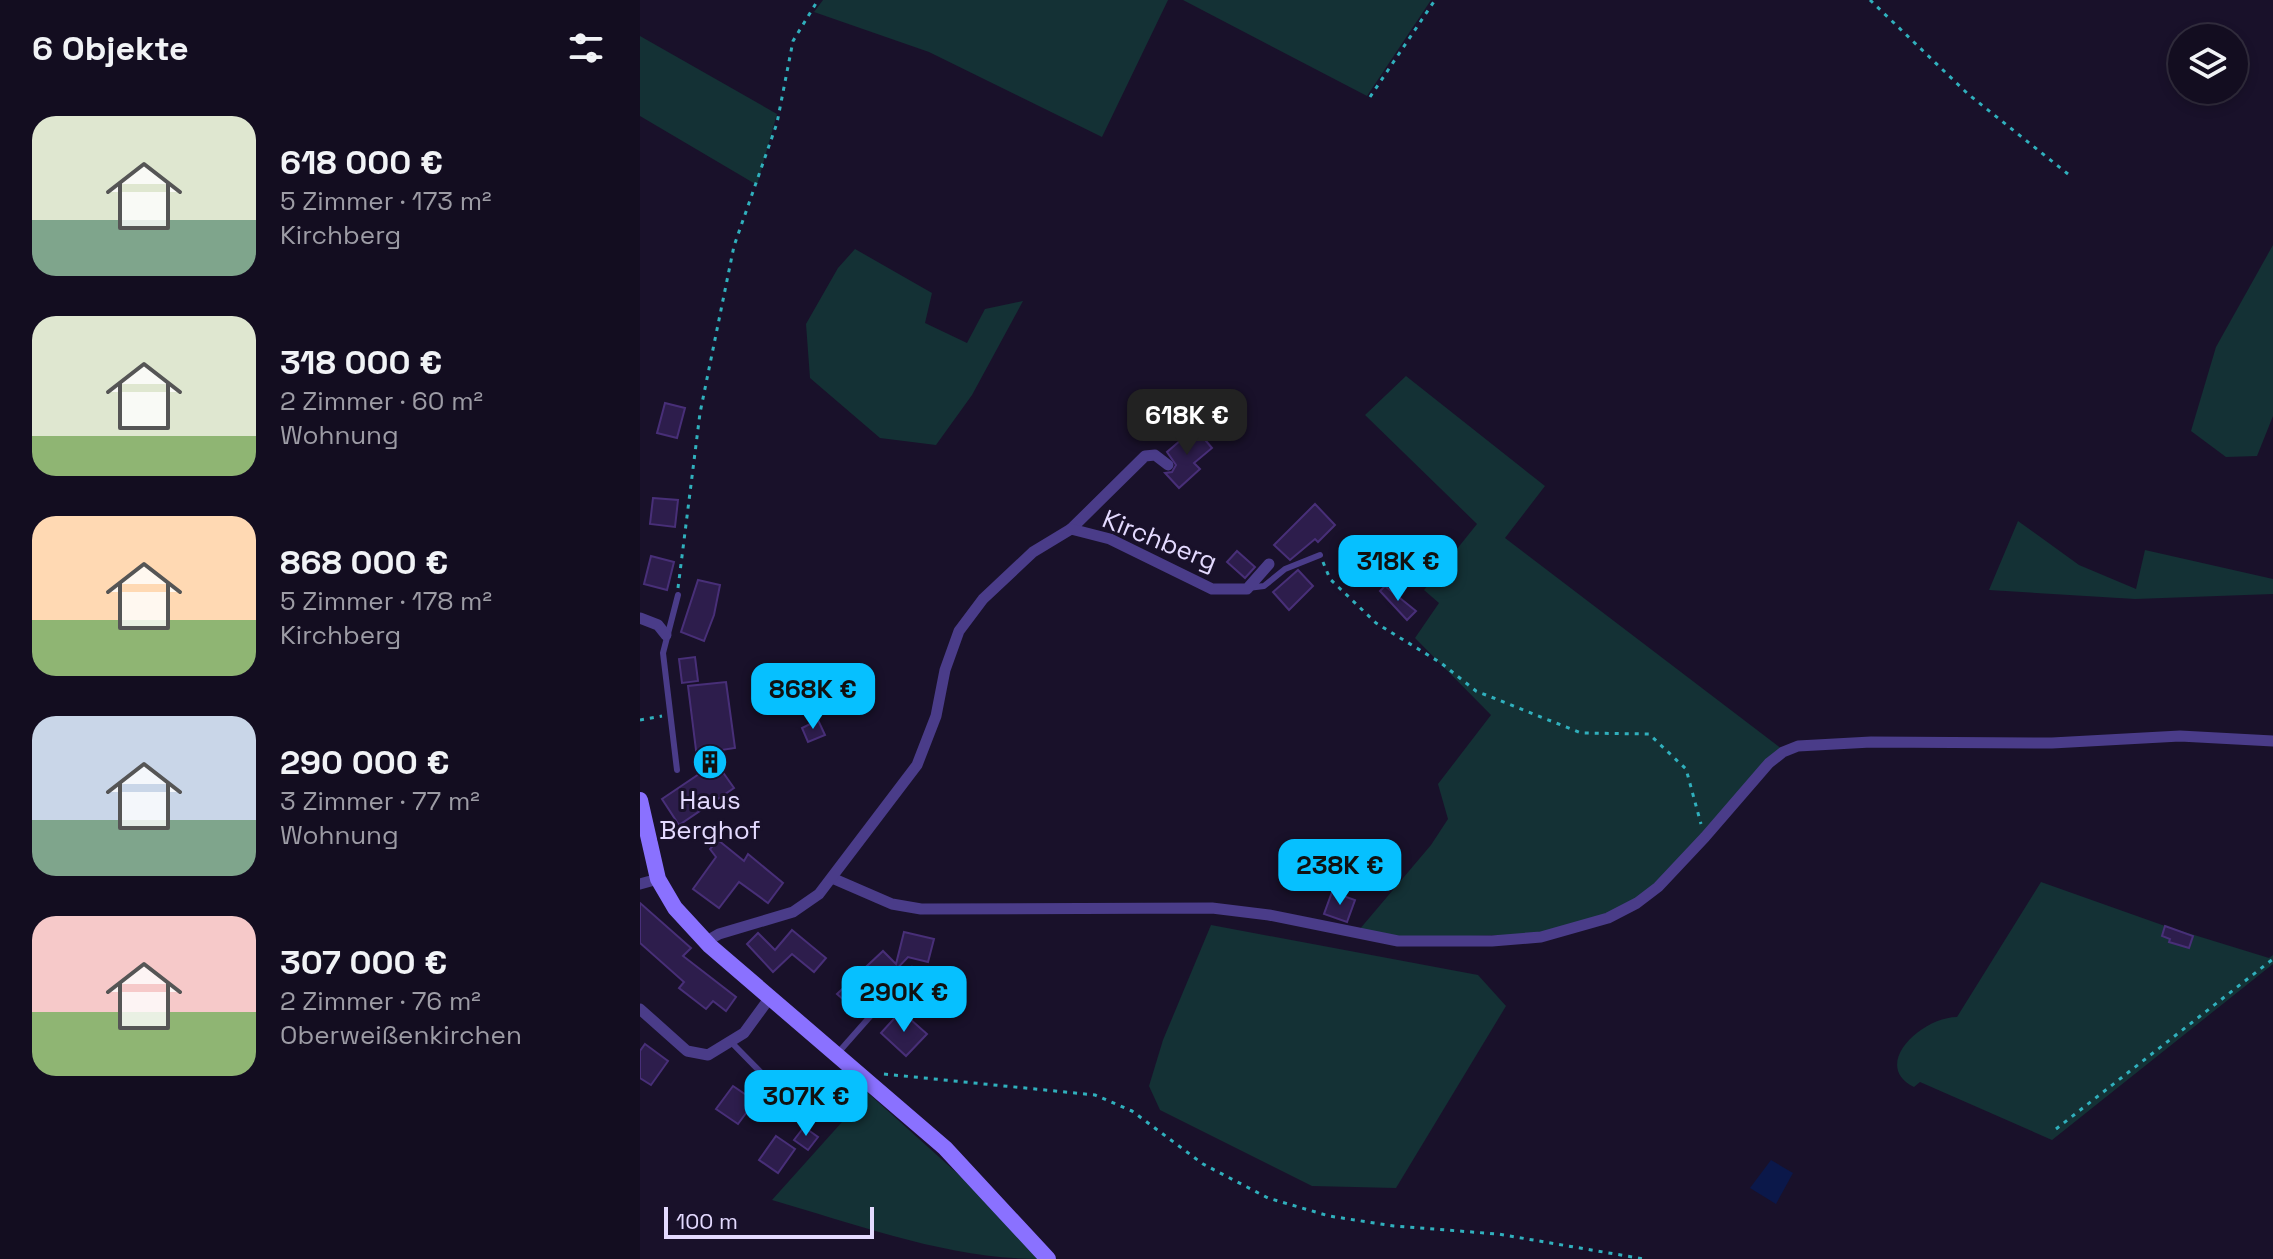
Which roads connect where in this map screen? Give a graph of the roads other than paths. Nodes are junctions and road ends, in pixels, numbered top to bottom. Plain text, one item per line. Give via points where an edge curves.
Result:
1 (1168, 465) dead end
2 (1071, 529) junction
3 (1320, 555) road end
4 (1269, 564) dead end
5 (1247, 589) junction
6 (678, 595) road end
7 (640, 618) edge
8 (666, 635) junction
9 (2273, 741) edge
10 (677, 770) dead end
11 (640, 800) edge
12 (832, 878) junction
13 (658, 879) junction
14 (640, 884) edge
15 (710, 946) junction
16 (912, 969) dead end
17 (771, 996) junction
18 (640, 1009) edge
19 (731, 1042) junction
20 (837, 1054) junction
21 (784, 1096) dead end
22 (1048, 1259) edge

1 - 2 street, Kirchberg via 1155,455 1145,456
2 - 5 street, Kirchberg via 1110,539 1212,589
2 - 12 street, Kirchberg via 1033,552 983,599 959,631 917,765
3 - 5 lane via 1285,569 1264,586
4 - 5 street, Kirchberg
6 - 8 lane
7 - 8 street
8 - 10 lane via 663,653
9 - 12 street via 2180,736 1798,746 1769,763 1658,887 1637,903 1608,918 1541,937 1398,941 1212,908 921,909 892,904
11 - 13 street
12 - 15 street, Kirchberg via 801,908 727,930 712,938
13 - 14 street
13 - 15 street via 675,908
15 - 17 street
16 - 20 lane
17 - 19 street
17 - 20 street
18 - 19 street via 687,1051 708,1055
19 - 21 lane
20 - 22 street via 945,1148

